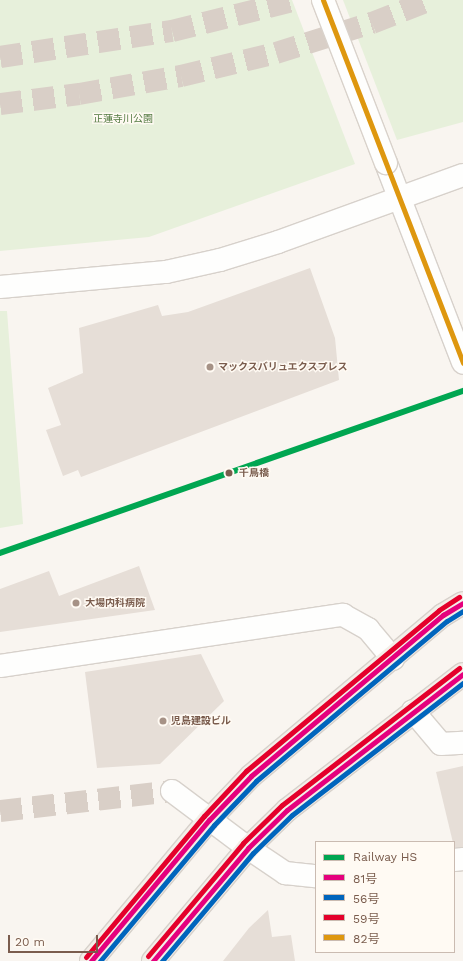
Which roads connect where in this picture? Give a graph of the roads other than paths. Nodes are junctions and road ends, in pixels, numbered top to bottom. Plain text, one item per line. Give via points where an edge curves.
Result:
1 (323, 0) edge
2 (463, 175) edge
3 (399, 200) junction
4 (0, 287) edge
5 (463, 363) edge
6 (463, 603) edge
7 (393, 659) junction
8 (0, 666) edge
9 (463, 674) edge
10 (413, 711) junction
11 (463, 743) edge
12 (172, 791) tunnel mouth
13 (209, 820) junction
14 (248, 848) junction
15 (315, 876) edge
16 (91, 961) edge
17 (153, 961) edge

1 - 3 street, bridge
2 - 3 street
3 - 4 street via 278,242 166,272
3 - 5 street
6 - 7 main road via 443,615
7 - 8 street via 368,628 343,615
7 - 13 main road via 251,776
9 - 10 main road
10 - 11 street via 441,744
10 - 14 main road via 287,810
12 - 13 street
13 - 14 street
13 - 16 main road
14 - 15 street via 285,872
14 - 17 main road

